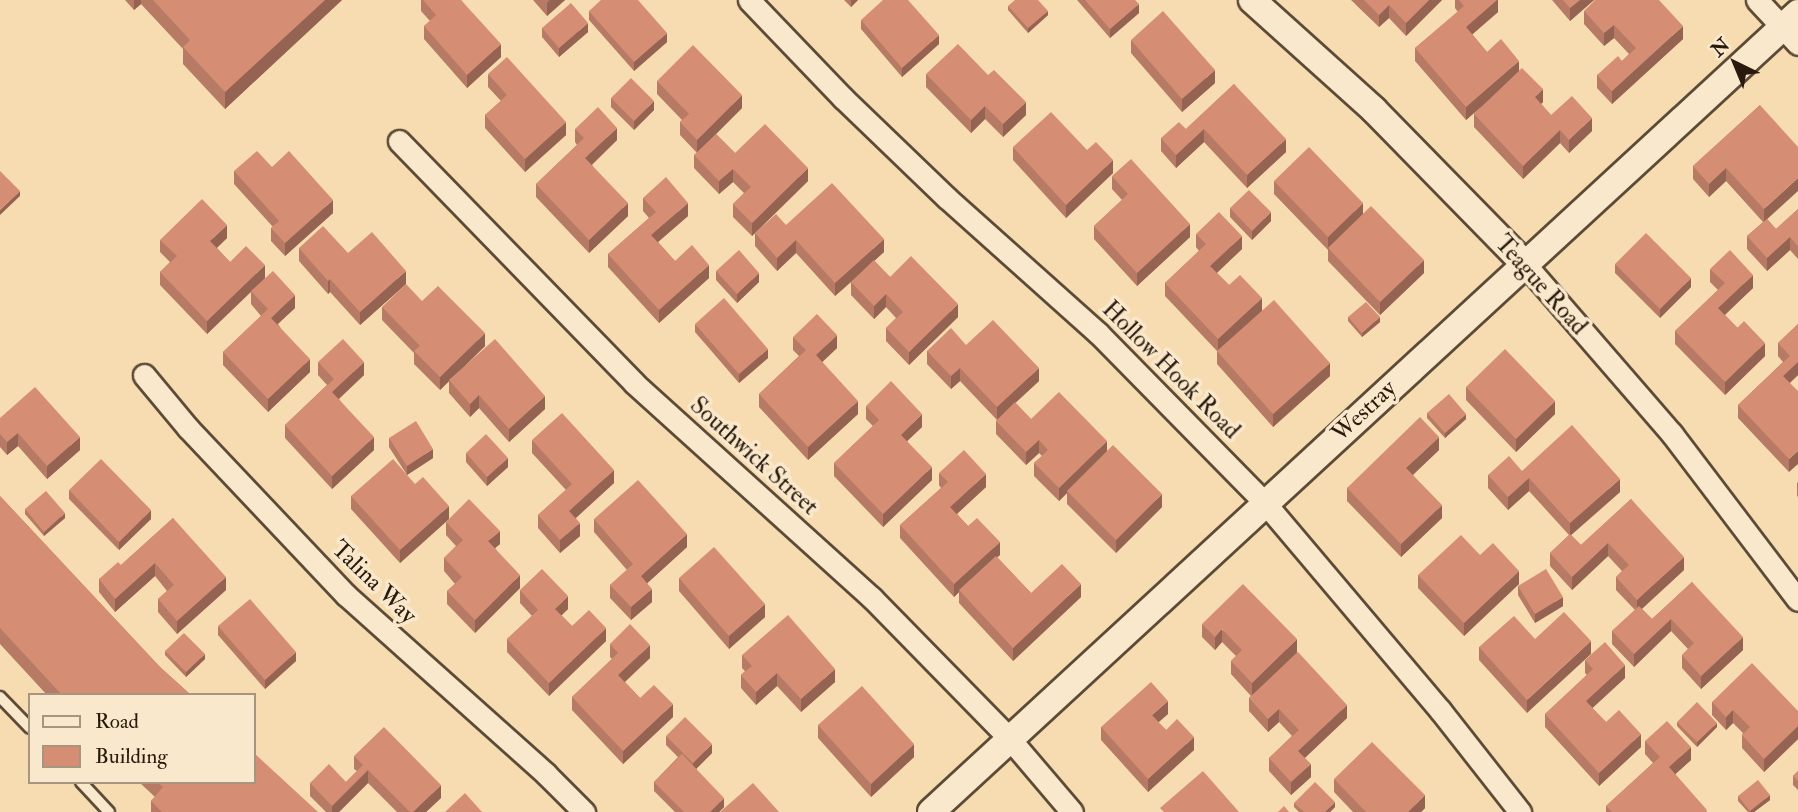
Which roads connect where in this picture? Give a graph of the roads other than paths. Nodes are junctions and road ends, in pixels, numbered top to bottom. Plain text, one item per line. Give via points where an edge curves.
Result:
1 (749, 0) edge
2 (1252, 0) edge
3 (1756, 0) edge
4 (1793, 28) edge
5 (399, 141) dead end
6 (1524, 263) junction
7 (144, 374) dead end
8 (1265, 503) junction
9 (1798, 600) edge
10 (0, 697) edge
11 (28, 727) edge
12 (1009, 738) junction
13 (83, 784) edge
14 (110, 812) edge
15 (584, 812) edge
16 (931, 812) edge
17 (1072, 812) edge
18 (1520, 812) edge

1 - 8 street, Hollow Hook Road via 947,198 1098,333
2 - 6 street, Teague Road via 1374,110
3 - 4 street
4 - 6 street, Westray
5 - 12 street, Southwick Street via 634,383 872,598
6 - 8 street, Westray
6 - 9 street, Teague Road via 1672,434
7 - 15 street, Talina Way via 188,428 346,595
8 - 12 street, Westray
8 - 18 street, Hollow Hook Road
10 - 11 lane
12 - 16 street, Westray
12 - 17 street, Southwick Street
13 - 14 lane

